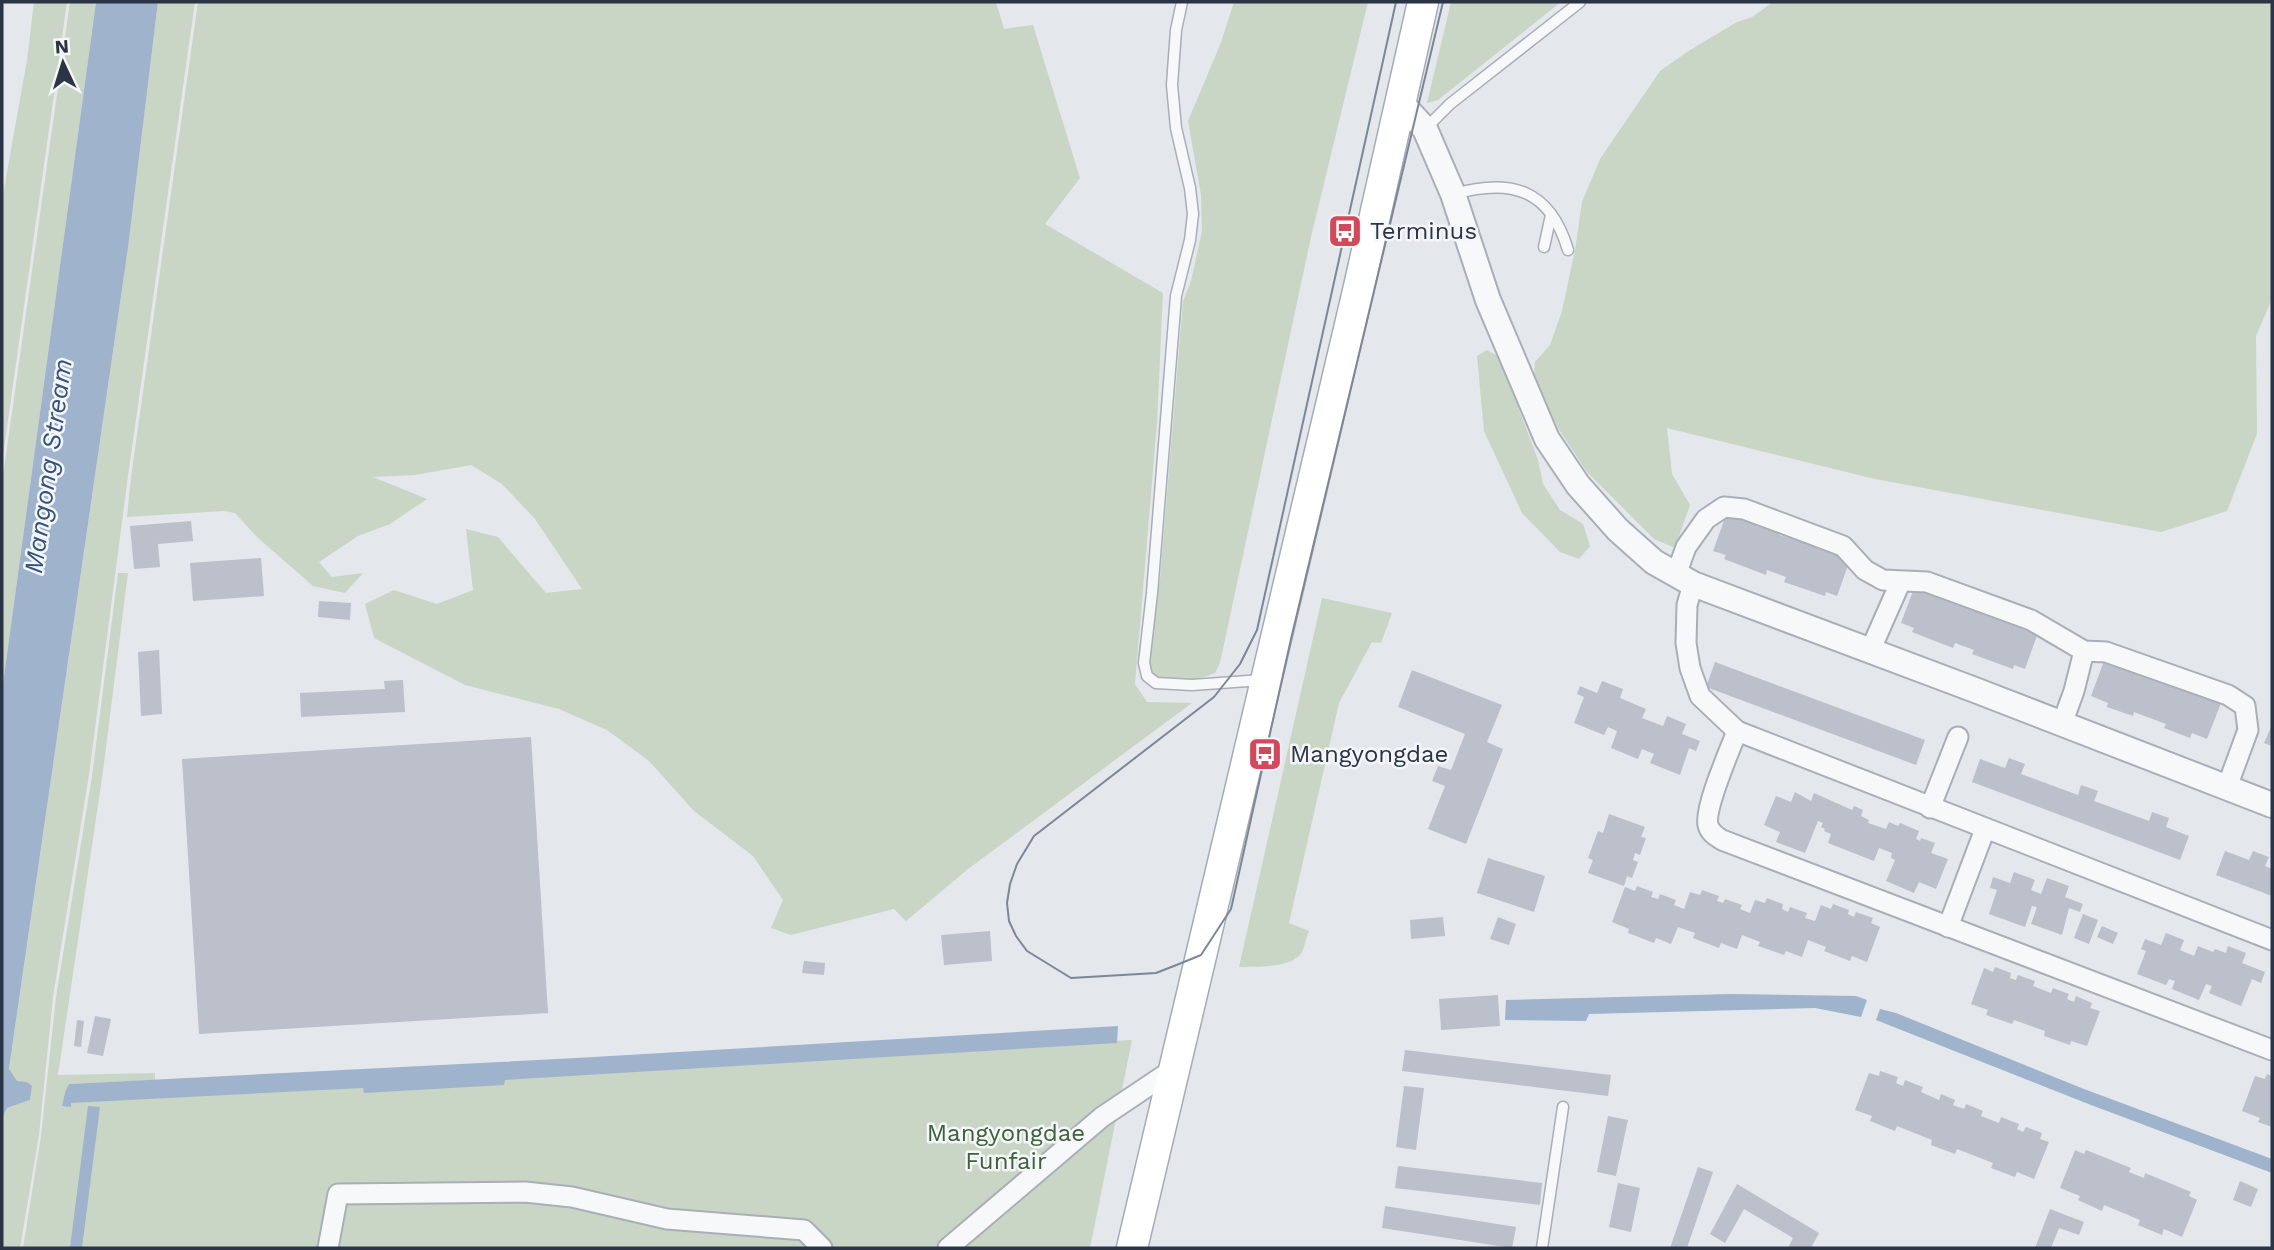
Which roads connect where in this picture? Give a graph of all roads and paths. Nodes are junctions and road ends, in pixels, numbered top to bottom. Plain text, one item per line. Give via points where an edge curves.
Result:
1 (1182, 2) edge
2 (1423, 2) edge
3 (1580, 2) edge
4 (1401, 103) junction
5 (1425, 129) junction
6 (1453, 194) junction
7 (1551, 215) junction
8 (1545, 247) dead end
9 (1568, 250) dead end
10 (1685, 580) junction
11 (1900, 583) junction
12 (1870, 651) junction
13 (2084, 651) junction
14 (1266, 679) junction
15 (2062, 724) junction
16 (1737, 731) junction
17 (1958, 737) dead end
18 (2227, 788) junction
19 (2272, 805) edge
20 (1930, 808) junction
21 (1985, 830) junction
22 (1948, 926) junction
23 (2272, 940) edge
24 (2272, 1049) edge
25 (1175, 1068) junction
26 (1563, 1107) dead end
27 (328, 1248) edge
28 (822, 1248) edge
29 (948, 1248) edge
30 (1132, 1248) edge
31 (1542, 1248) edge

1 - 14 lane via 1172,85 1193,214 1175,310 1144,663 1147,676 1156,683
2 - 4 main road
3 - 5 lane
4 - 5 street
4 - 14 main road
5 - 6 street
6 - 7 lane via 1517,188 1533,196
6 - 10 street via 1488,300 1547,439 1578,485 1618,530 1654,562
7 - 8 lane
7 - 9 lane
10 - 11 street via 1686,547 1706,519 1724,507 1744,509 1843,546 1865,570
10 - 12 street
10 - 16 street via 1690,668 1700,696
11 - 12 street
11 - 13 street via 1927,583 2031,620
12 - 15 street
13 - 15 street
13 - 18 street via 2106,652 2228,695 2245,706 2248,730
14 - 25 main road
15 - 18 street
16 - 20 street
16 - 22 street via 1708,810 1712,834
17 - 20 street
18 - 19 street
20 - 21 street
21 - 22 street
21 - 23 street
22 - 24 street
25 - 29 street via 1102,1117
25 - 30 main road
26 - 31 lane
27 - 28 street via 338,1194 525,1192 572,1197 667,1219 804,1230

